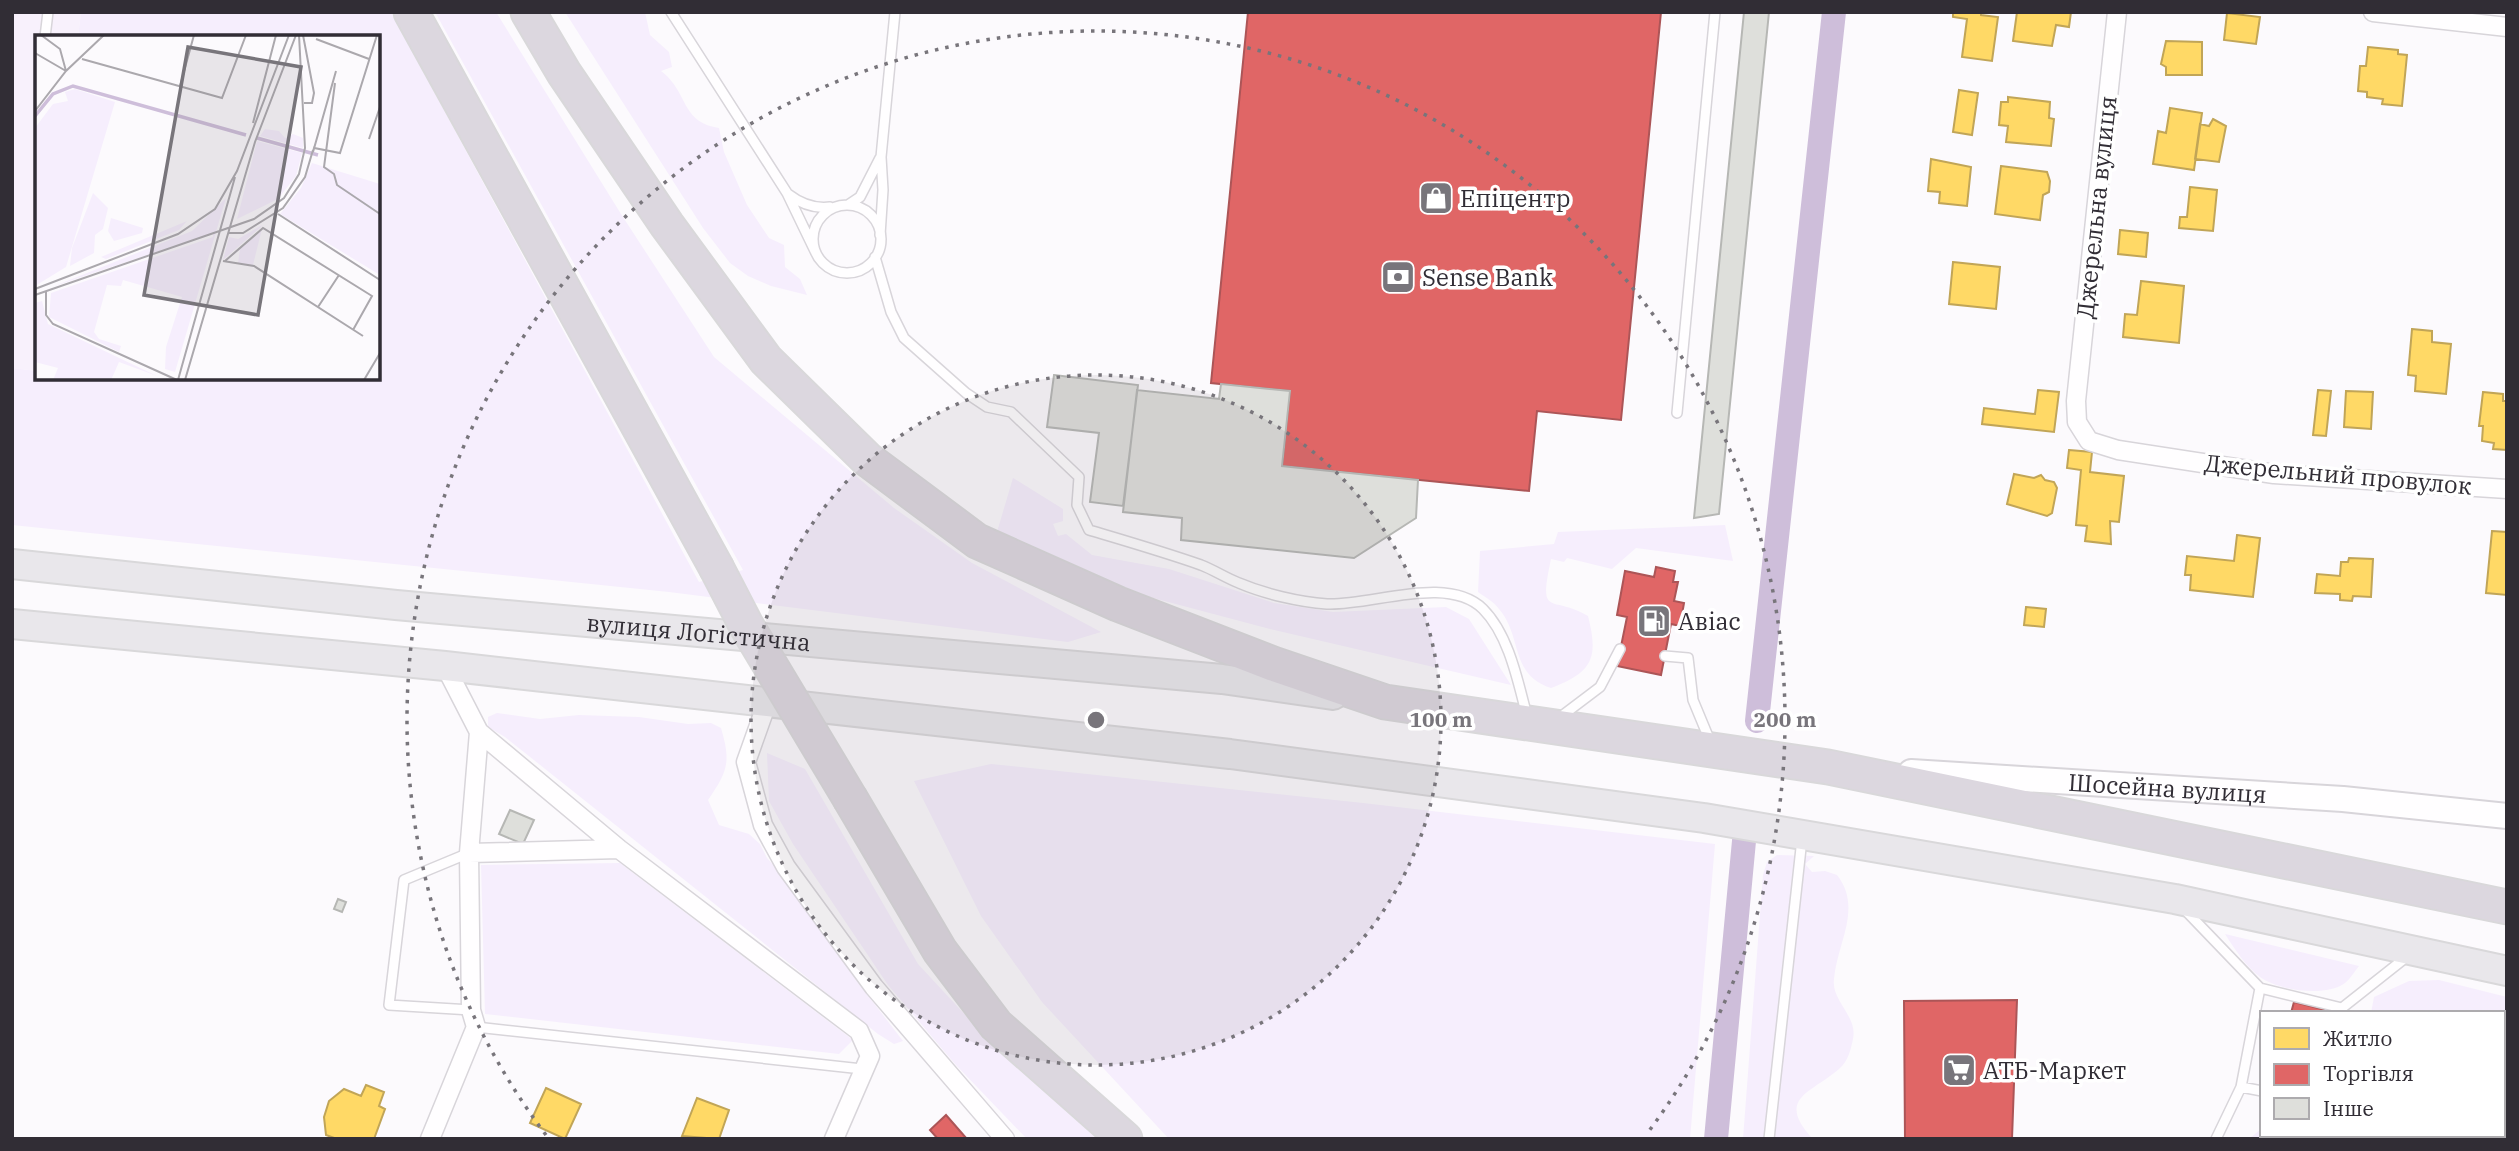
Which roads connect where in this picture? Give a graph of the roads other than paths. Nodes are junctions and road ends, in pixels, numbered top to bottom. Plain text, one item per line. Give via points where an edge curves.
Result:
1 (48, 12) edge
2 (411, 12) edge
3 (528, 12) edge
4 (671, 12) edge
5 (895, 12) edge
6 (1715, 12) edge
7 (2117, 12) edge
8 (2373, 12) edge
9 (2507, 27) edge
10 (45, 35) edge
11 (881, 156) junction
12 (787, 193) junction
13 (848, 205) junction
14 (837, 207) junction
15 (880, 235) junction
16 (815, 251) junction
17 (875, 257) junction
18 (2076, 401) joint
19 (1677, 413) dead end
20 (2507, 489) edge
21 (12, 564) edge
22 (12, 624) edge
23 (1620, 649) dead end
24 (1665, 656) dead end
25 (445, 666) junction
26 (1385, 702) junction
27 (767, 703) junction
28 (1539, 723) junction
29 (480, 732) junction
30 (1710, 749) junction
31 (1828, 767) junction
32 (2507, 816) edge
33 (1802, 833) junction
34 (619, 849) junction
35 (469, 853) junction
36 (2175, 899) junction
37 (2507, 908) edge
38 (2414, 951) junction
39 (2507, 971) edge
40 (2260, 988) junction
41 (2342, 1010) edge
42 (474, 1018) junction
43 (862, 1069) junction
44 (2241, 1087) junction
45 (2260, 1091) edge
46 (430, 1139) edge
47 (834, 1139) edge
48 (1005, 1139) edge
49 (1125, 1139) edge
50 (1769, 1139) edge
51 (2216, 1139) edge

1 - 10 lane
2 - 49 highway, bridge via 746,625 940,951 996,1025
3 - 26 highway via 667,225 766,360 867,459 977,541 1118,604
4 - 12 lane
5 - 11 lane
6 - 19 lane
7 - 18 street, Джерельна вулиця
8 - 9 street
11 - 13 lane via 860,197
11 - 15 lane
12 - 14 lane via 820,209
12 - 16 lane
13 - 14 lane
13 - 15 lane via 870,214
14 - 16 lane via 814,229
15 - 17 lane
16 - 17 lane via 838,272 859,271
17 - 28 lane via 904,338 966,393 987,407 1011,412 1079,477 1077,505 1089,530 1290,598 1328,604 1433,592 1458,594 1482,609 1502,639
18 - 20 street, Джерельний провулок via 2077,422 2089,441 2118,450 2274,474
21 - 26 main road, вулиця Логістична via 396,606 1223,679
22 - 25 main road
23 - 28 lane via 1600,687
24 - 30 lane via 1688,658 1693,700
25 - 27 main road
25 - 29 street
26 - 28 highway
27 - 33 main road via 1230,754
27 - 48 street via 746,762 763,825 786,867 874,987
28 - 30 highway
29 - 34 street
29 - 35 street
30 - 31 highway
31 - 32 main road, Шосейна вулиця via 2343,799
31 - 37 highway
33 - 36 main road
33 - 50 lane
34 - 35 street
34 - 43 street via 859,1031 870,1056
35 - 42 street
35 - 42 lane via 404,880 389,1004
36 - 38 main road
36 - 40 lane
38 - 39 main road
38 - 41 lane
40 - 41 lane
40 - 44 lane
42 - 43 lane
42 - 46 street
43 - 47 street
44 - 45 lane
44 - 51 lane

